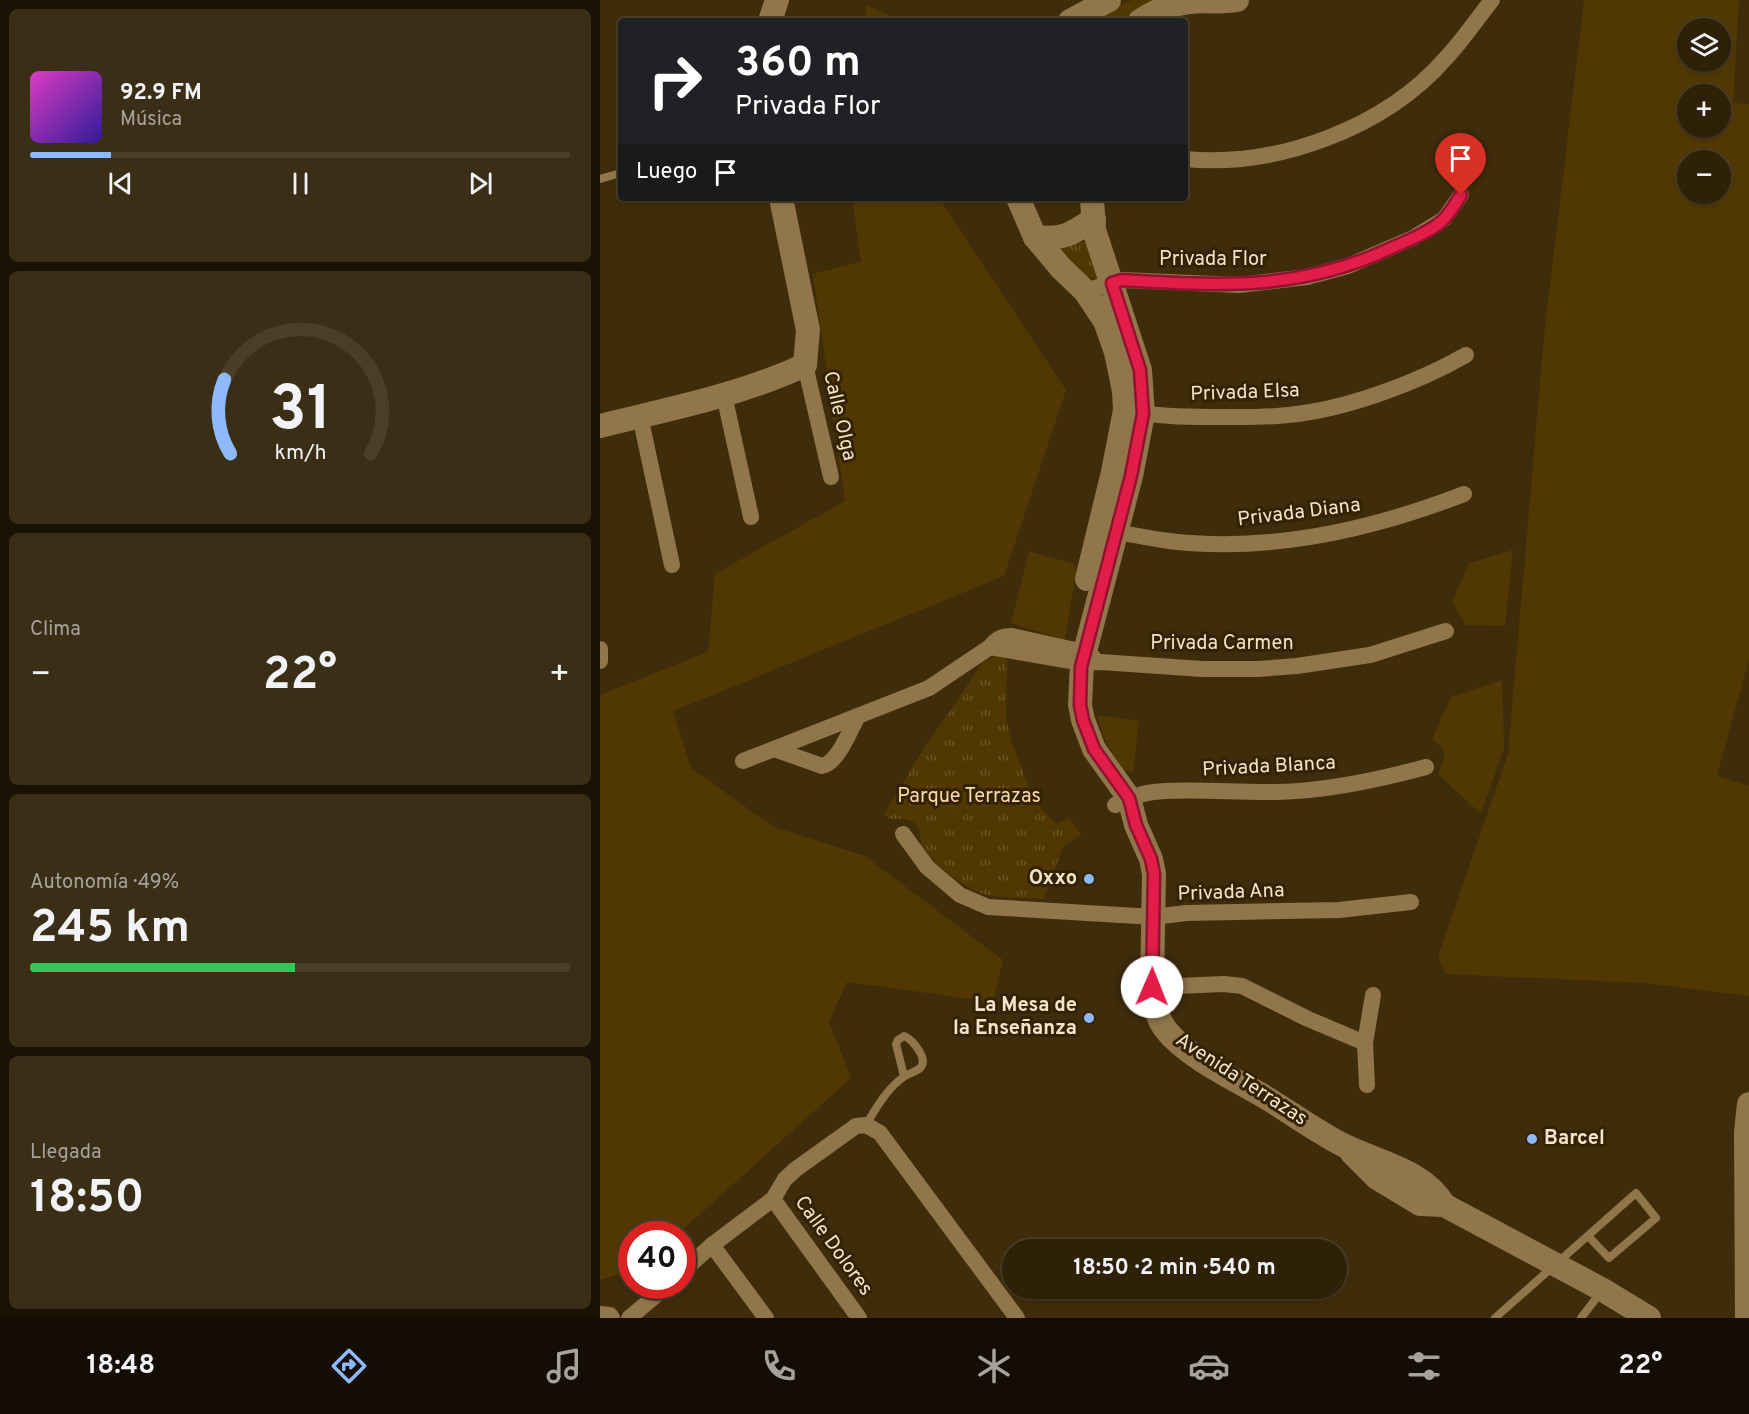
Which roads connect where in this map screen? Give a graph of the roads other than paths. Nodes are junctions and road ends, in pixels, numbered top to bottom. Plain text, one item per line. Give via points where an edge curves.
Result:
1 (777, 0) edge
2 (1109, 0) edge
3 (1237, 0) edge
4 (1492, 0) edge
5 (771, 18) edge
6 (1076, 18) edge
7 (1145, 18) edge
8 (1188, 159) edge
9 (618, 174) edge
10 (600, 179) edge
11 (1461, 195) dead end
12 (782, 201) edge
13 (1019, 201) edge
14 (1093, 208) edge
15 (1035, 237) junction
16 (1112, 283) junction
17 (1085, 291) junction
18 (1466, 356) dead end
19 (805, 365) junction
20 (724, 395) junction
21 (1134, 412) junction
22 (640, 416) junction
23 (600, 426) edge
24 (831, 477) dead end
25 (1464, 494) dead end
26 (751, 517) dead end
27 (1108, 531) junction
28 (672, 565) dead end
29 (1446, 631) dead end
30 (600, 649) edge
31 (1081, 657) junction
32 (600, 661) edge
33 (858, 716) junction
34 (774, 749) junction
35 (743, 761) dead end
36 (1425, 767) dead end
37 (1122, 802) junction
38 (903, 834) dead end
39 (1411, 902) dead end
40 (1154, 917) junction
41 (1152, 987) junction
42 (1373, 995) dead end
43 (1365, 1043) junction
44 (904, 1076) junction
45 (1367, 1085) dead end
46 (1749, 1104) edge
47 (866, 1125) junction
48 (773, 1199) junction
49 (1588, 1236) junction
50 (712, 1245) junction
51 (696, 1259) edge
52 (1555, 1265) junction
53 (1603, 1290) junction
54 (652, 1299) edge
55 (600, 1314) edge
56 (612, 1318) edge
57 (629, 1318) edge
58 (766, 1318) edge
59 (859, 1318) edge
60 (1017, 1318) edge
61 (1495, 1318) edge
62 (1581, 1318) edge
63 (1649, 1318) edge
64 (1748, 1318) edge

1 - 5 street
2 - 6 street
3 - 7 street via 1166,6
4 - 8 street via 1446,59 1408,94 1339,134 1259,157
9 - 10 lane
11 - 16 street, Privada Flor via 1444,219 1413,238 1348,266 1306,277 1239,285 1122,280
12 - 19 street via 808,330
13 - 15 street, Avenida Terrazas
14 - 15 street via 1067,236
14 - 16 street, Avenida Terrazas via 1094,230
15 - 17 street, Avenida Terrazas
16 - 17 street, Privada Flor
16 - 21 street, Avenida Terrazas via 1140,370
17 - 21 street, Avenida Terrazas via 1105,321 1124,391
18 - 21 street, Privada Elsa via 1390,389 1290,415
19 - 20 street via 776,379
19 - 24 street, Calle Olga
20 - 22 street
20 - 26 street
21 - 27 street, Avenida Terrazas via 1138,443
22 - 23 street
22 - 28 street
25 - 27 street, Privada Diana via 1387,521 1274,542 1170,541
27 - 31 street, Avenida Terrazas
29 - 31 street, Privada Carmen via 1370,655 1258,669 1202,669
30 - 32 street
31 - 33 street, Privada Carmen via 1025,646 990,647 929,688
31 - 37 street, Avenida Terrazas via 1083,720
33 - 34 street
33 - 34 street via 828,765
34 - 35 street
36 - 37 street, Privada Blanca via 1344,786 1290,791 1152,792
37 - 40 street, Avenida Terrazas via 1151,859
38 - 40 street, Privada Ana via 927,867 960,896 988,907
39 - 40 street, Privada Ana via 1339,910
40 - 41 street, Avenida Terrazas
41 - 43 street via 1242,986
41 - 52 street, Avenida Terrazas via 1158,1017 1183,1046 1344,1145 1377,1178 1420,1204 1444,1205
42 - 43 street
43 - 45 street
44 - 44 lane via 923,1063 904,1036 896,1044
44 - 47 lane
46 - 64 street
47 - 48 street via 856,1126 796,1169
47 - 60 street via 880,1133
48 - 50 street
48 - 59 street, Calle Dolores
49 - 49 lane via 1609,1258 1656,1218 1636,1193
49 - 52 lane
50 - 51 street
50 - 58 street
52 - 53 street, Avenida Terrazas
52 - 61 lane
53 - 62 lane
53 - 63 street, Avenida Terrazas
54 - 57 street
55 - 56 street

